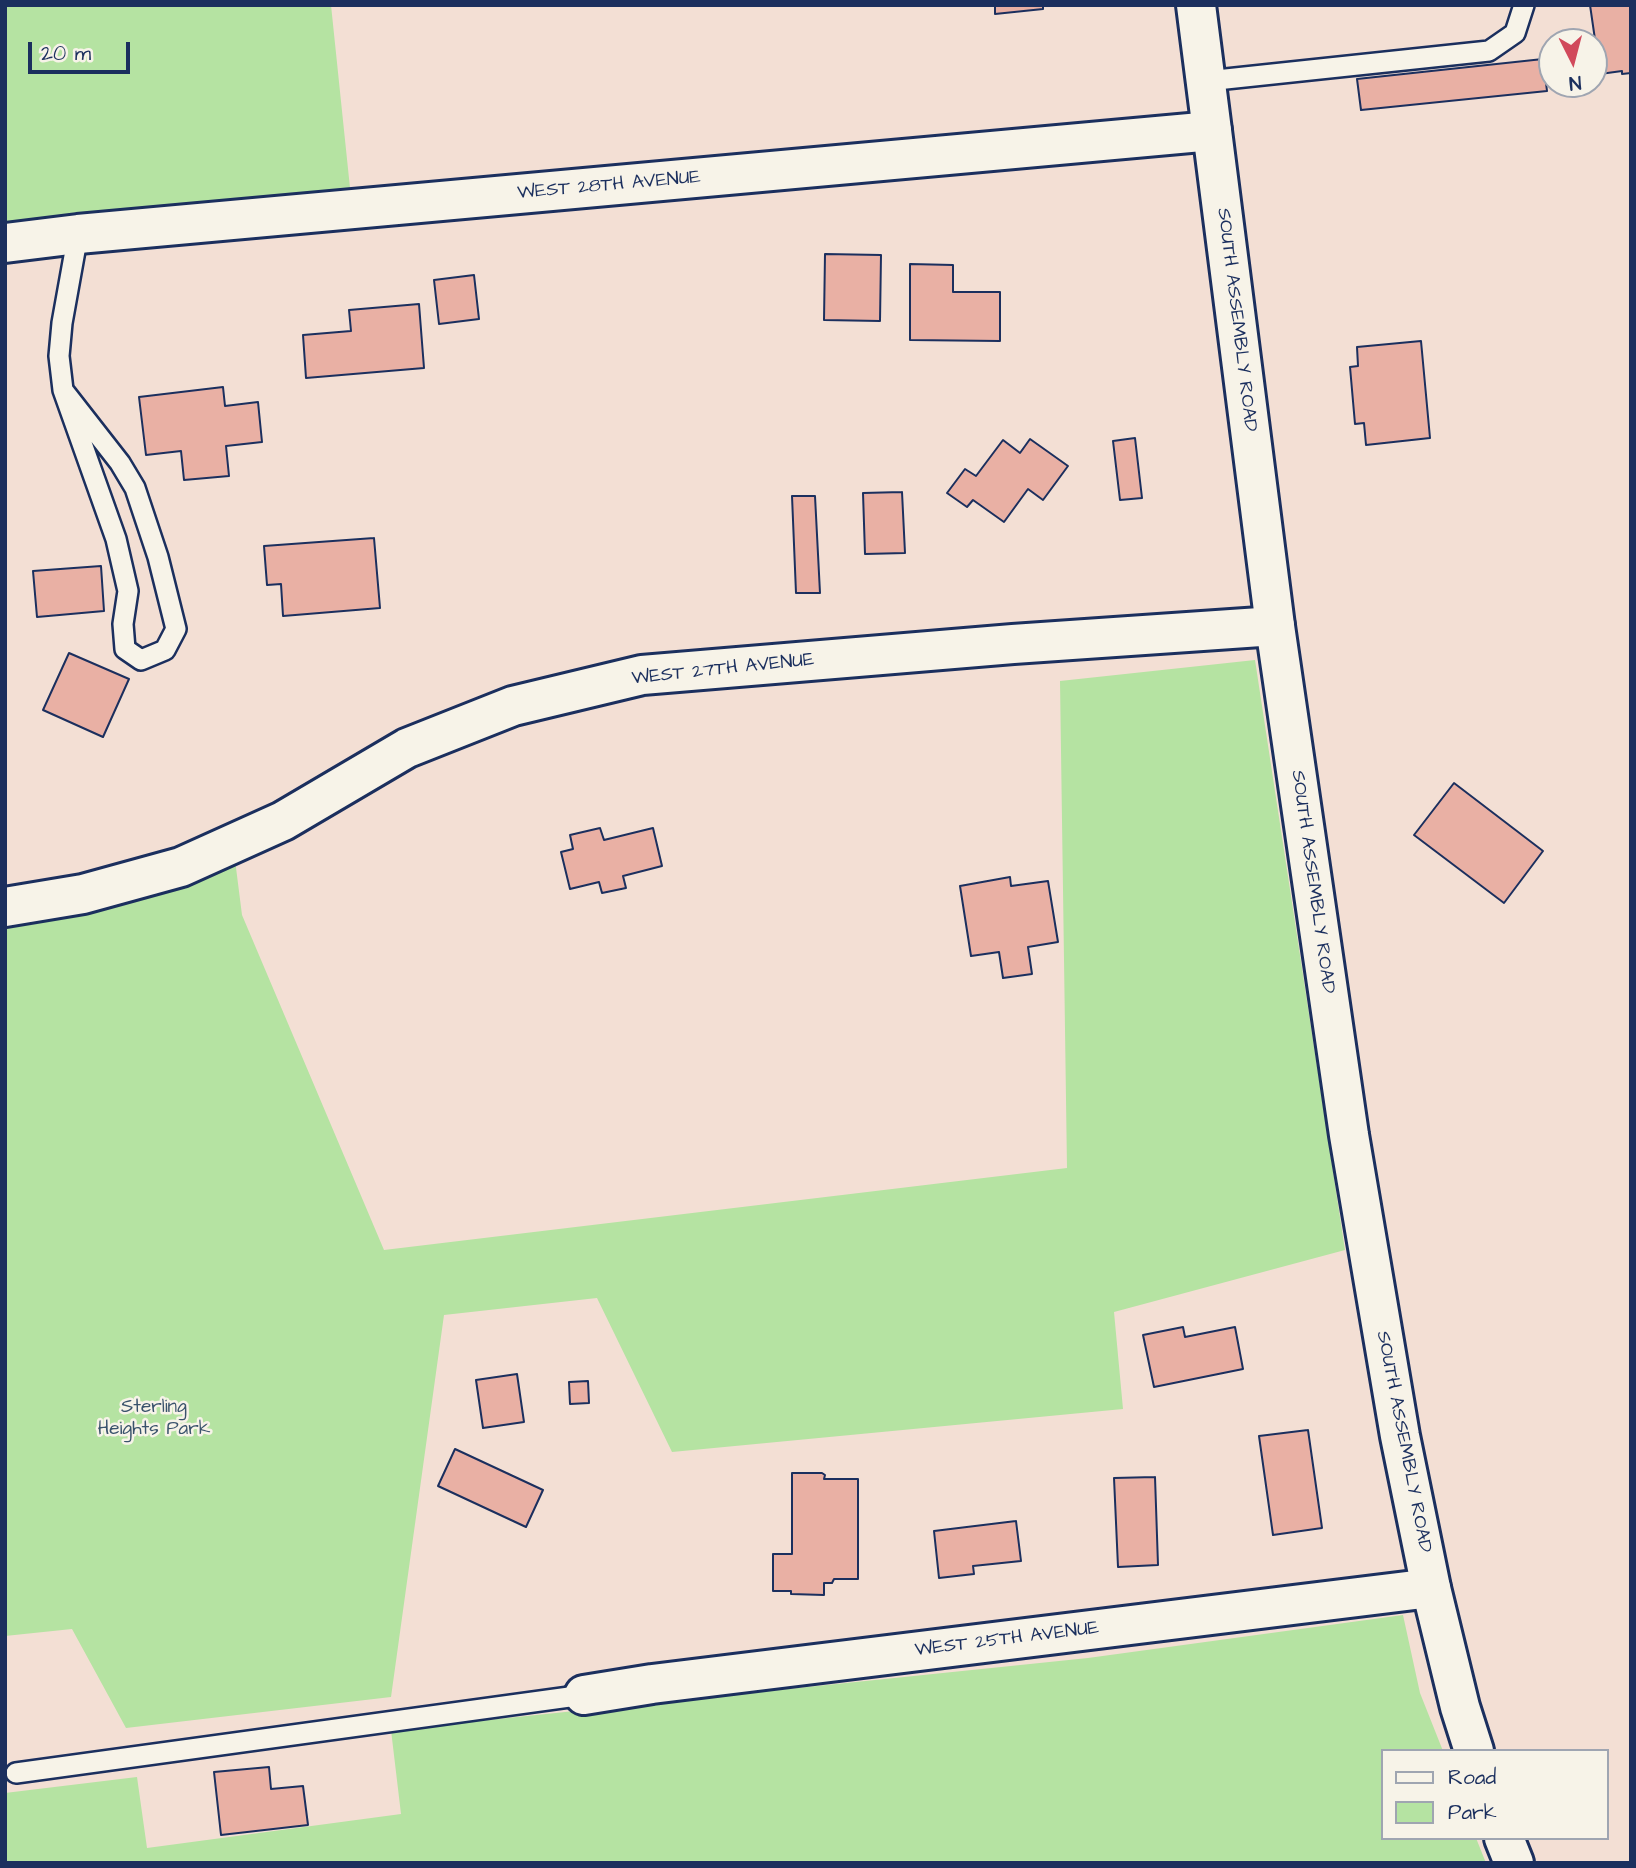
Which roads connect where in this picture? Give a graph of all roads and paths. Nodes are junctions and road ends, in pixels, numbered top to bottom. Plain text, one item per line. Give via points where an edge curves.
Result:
1 (1196, 5) edge
2 (1524, 5) edge
3 (1207, 81) junction
4 (1212, 131) junction
5 (78, 234) junction
6 (5, 243) edge
7 (63, 390) junction
8 (1275, 626) junction
9 (5, 907) edge
10 (1430, 1588) junction
11 (584, 1695) joint
12 (1473, 1749) edge
13 (16, 1773) dead end
14 (1505, 1840) edge
15 (1514, 1863) edge

1 - 3 street, SOUTH ASSEMBLY ROAD
2 - 3 lane via 1515,33 1489,51
3 - 4 street, SOUTH ASSEMBLY ROAD
4 - 5 street, WEST 28TH AVENUE
4 - 8 street, SOUTH ASSEMBLY ROAD
5 - 6 street, WEST 28TH AVENUE
5 - 7 lane via 62,323
7 - 7 lane via 116,539 128,591 125,649 141,660 165,650 176,629 158,557 135,488
8 - 9 street, WEST 27TH AVENUE via 642,675 513,706 407,748 283,821 181,867 83,894
8 - 10 street, SOUTH ASSEMBLY ROAD via 1349,1135
10 - 11 street, WEST 25TH AVENUE
10 - 12 street, SOUTH ASSEMBLY ROAD
11 - 13 lane
14 - 15 street

